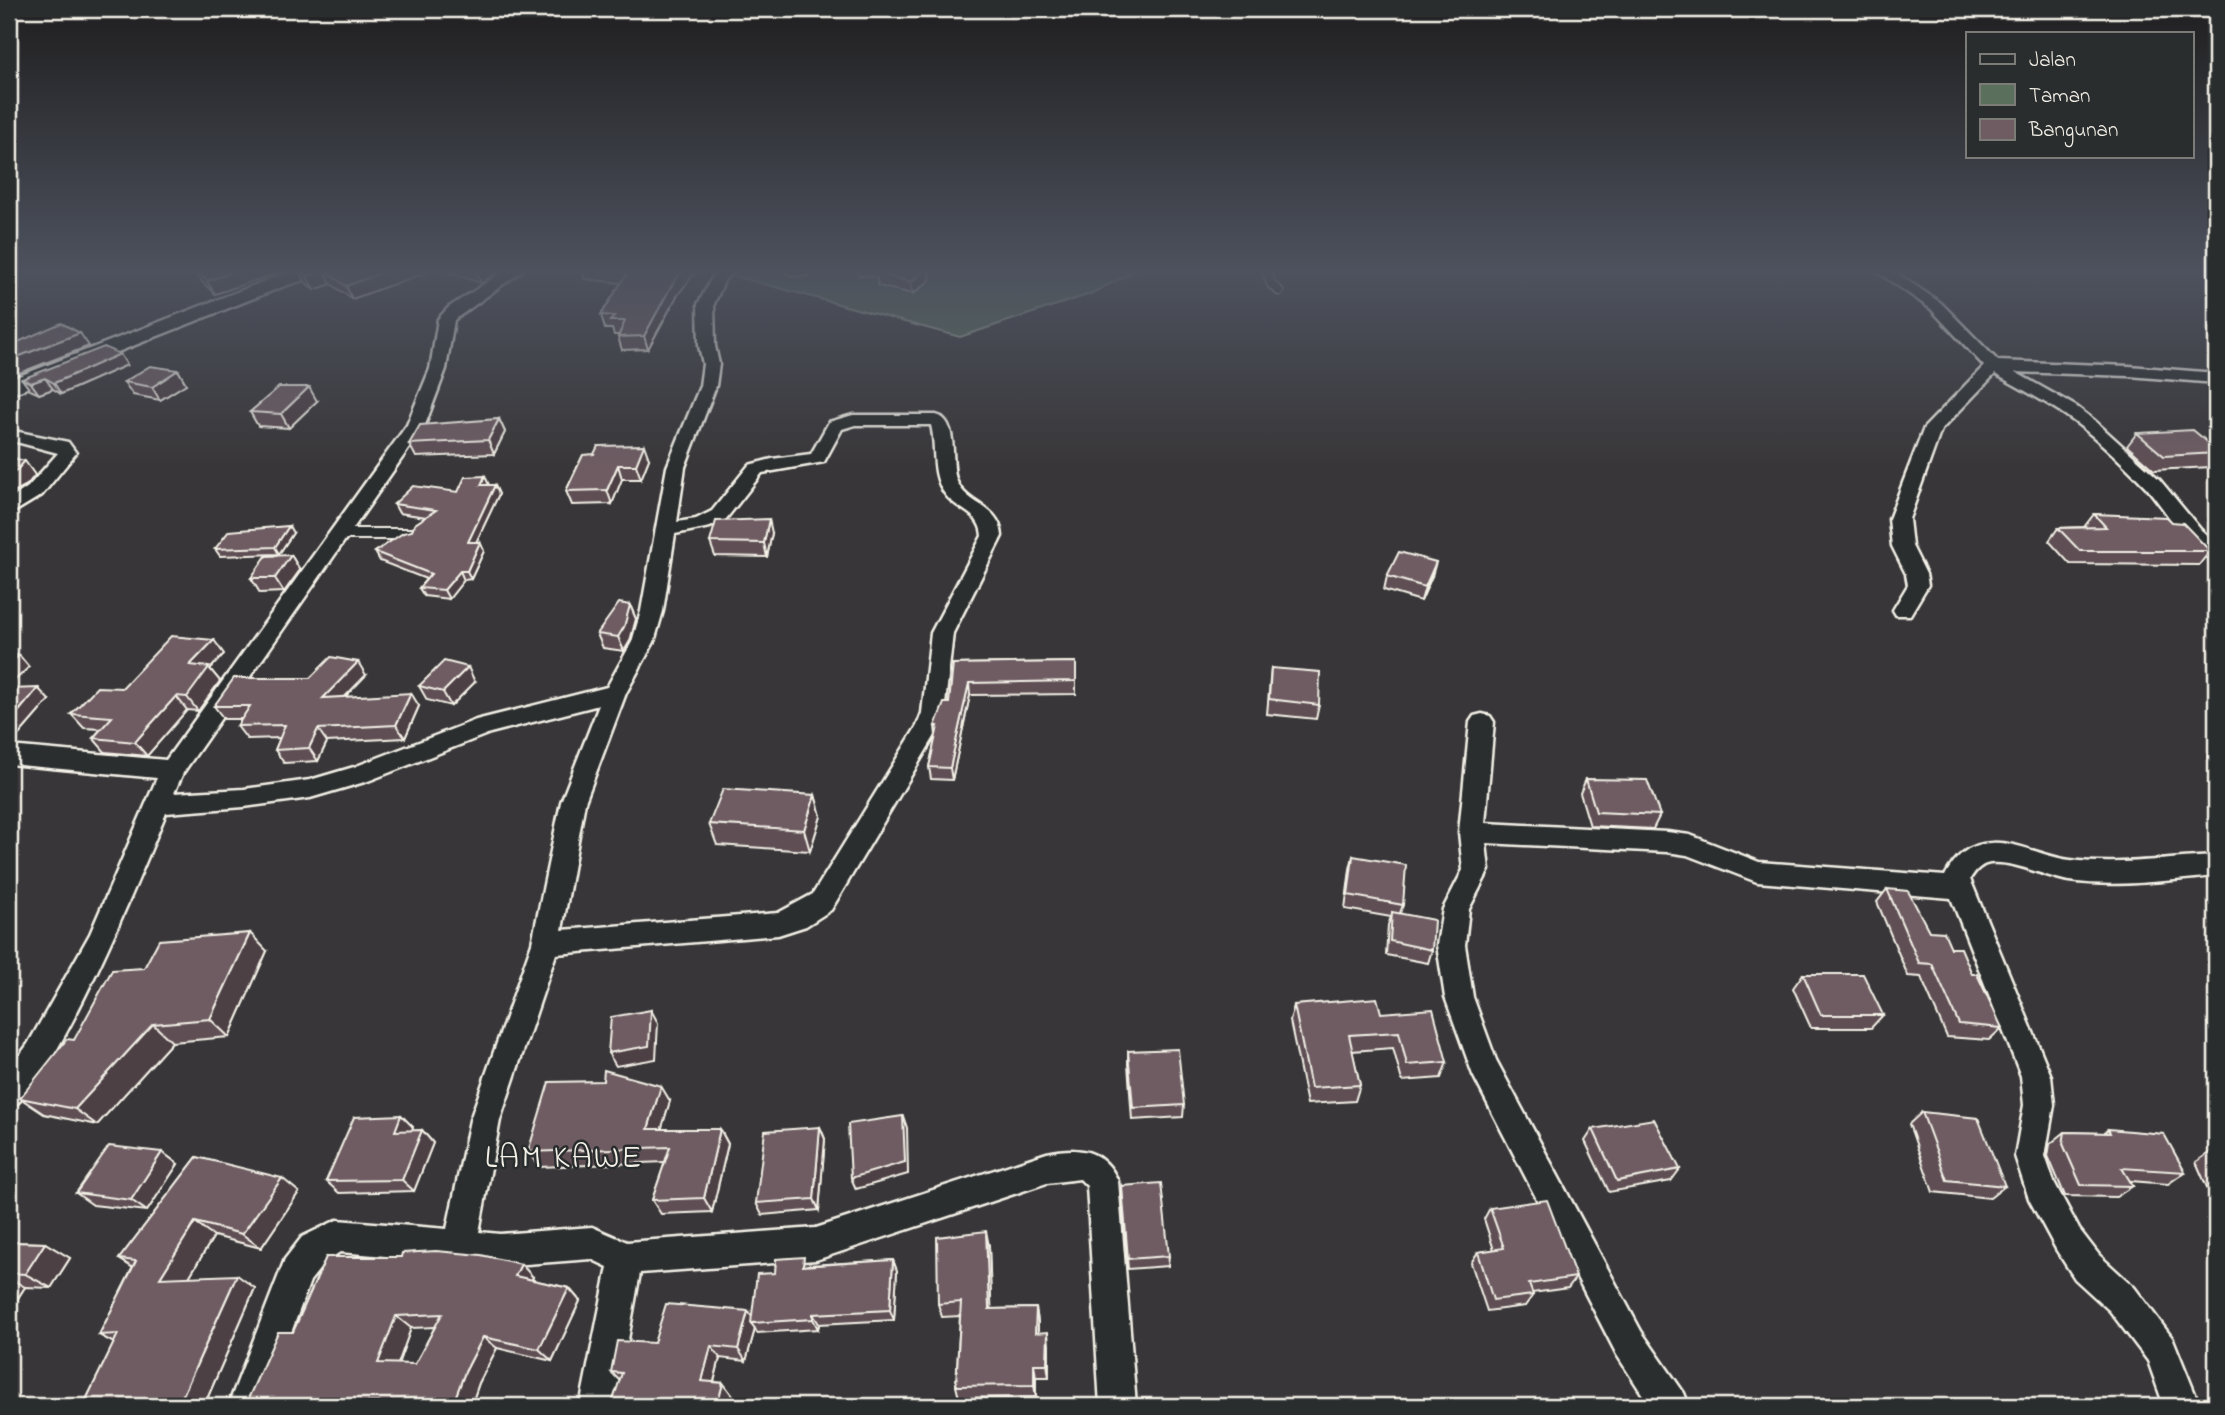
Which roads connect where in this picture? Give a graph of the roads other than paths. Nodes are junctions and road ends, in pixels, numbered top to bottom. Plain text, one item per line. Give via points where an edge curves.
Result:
1 (141, 336) edge
2 (443, 336) edge
3 (707, 336) edge
4 (1965, 336) edge
5 (1993, 366) junction
6 (2216, 378) edge
7 (9, 388) edge
8 (9, 435) edge
9 (9, 509) edge
10 (666, 529) junction
11 (341, 534) junction
12 (412, 534) edge
13 (2216, 554) edge
14 (1903, 610) dead end
15 (615, 693) junction
16 (1482, 722) dead end
17 (9, 755) edge
18 (173, 769) junction
19 (158, 804) junction
20 (1472, 832) junction
21 (2216, 866) edge
22 (1961, 888) junction
23 (546, 943) junction
24 (9, 1094) edge
25 (460, 1246) junction
26 (626, 1258) junction
27 (246, 1406) edge
28 (598, 1406) edge
29 (1118, 1406) edge
30 (1671, 1406) edge
31 (2182, 1406) edge

1 - 7 main road
2 - 11 street via 438,369 416,425
3 - 10 street via 711,364 708,386 676,467
4 - 5 street
5 - 6 street
5 - 13 street via 2089,425 2152,483
5 - 14 street via 1933,428 1903,508 1899,519 1902,546 1918,585
8 - 9 street via 62,446 66,453 35,491
10 - 15 street via 643,642
10 - 23 street via 713,520 724,512 750,472 818,458 835,426 853,420 936,420 941,426 947,483 954,495 993,524 992,536 942,633 929,727 822,902 778,924
11 - 12 lane
11 - 18 street
15 - 19 street via 484,726 360,775 310,789
15 - 23 street via 573,802
16 - 20 street
17 - 18 street
18 - 19 street
19 - 24 street via 101,939 38,1053
20 - 22 street via 1667,842 1690,845 1757,872
20 - 30 street via 1476,870 1456,909 1451,945 1459,997 1483,1065 1629,1343
21 - 22 street via 2103,872 1981,854 1962,866 1957,879
22 - 31 street via 2036,1076 2039,1105 2029,1156 2040,1188 2087,1267 2141,1321 2161,1351
23 - 25 street via 485,1120
25 - 26 street via 500,1250 592,1243
25 - 27 street via 337,1236 314,1249 297,1271
26 - 28 street
26 - 29 street via 816,1244 1076,1162 1095,1169 1102,1181

